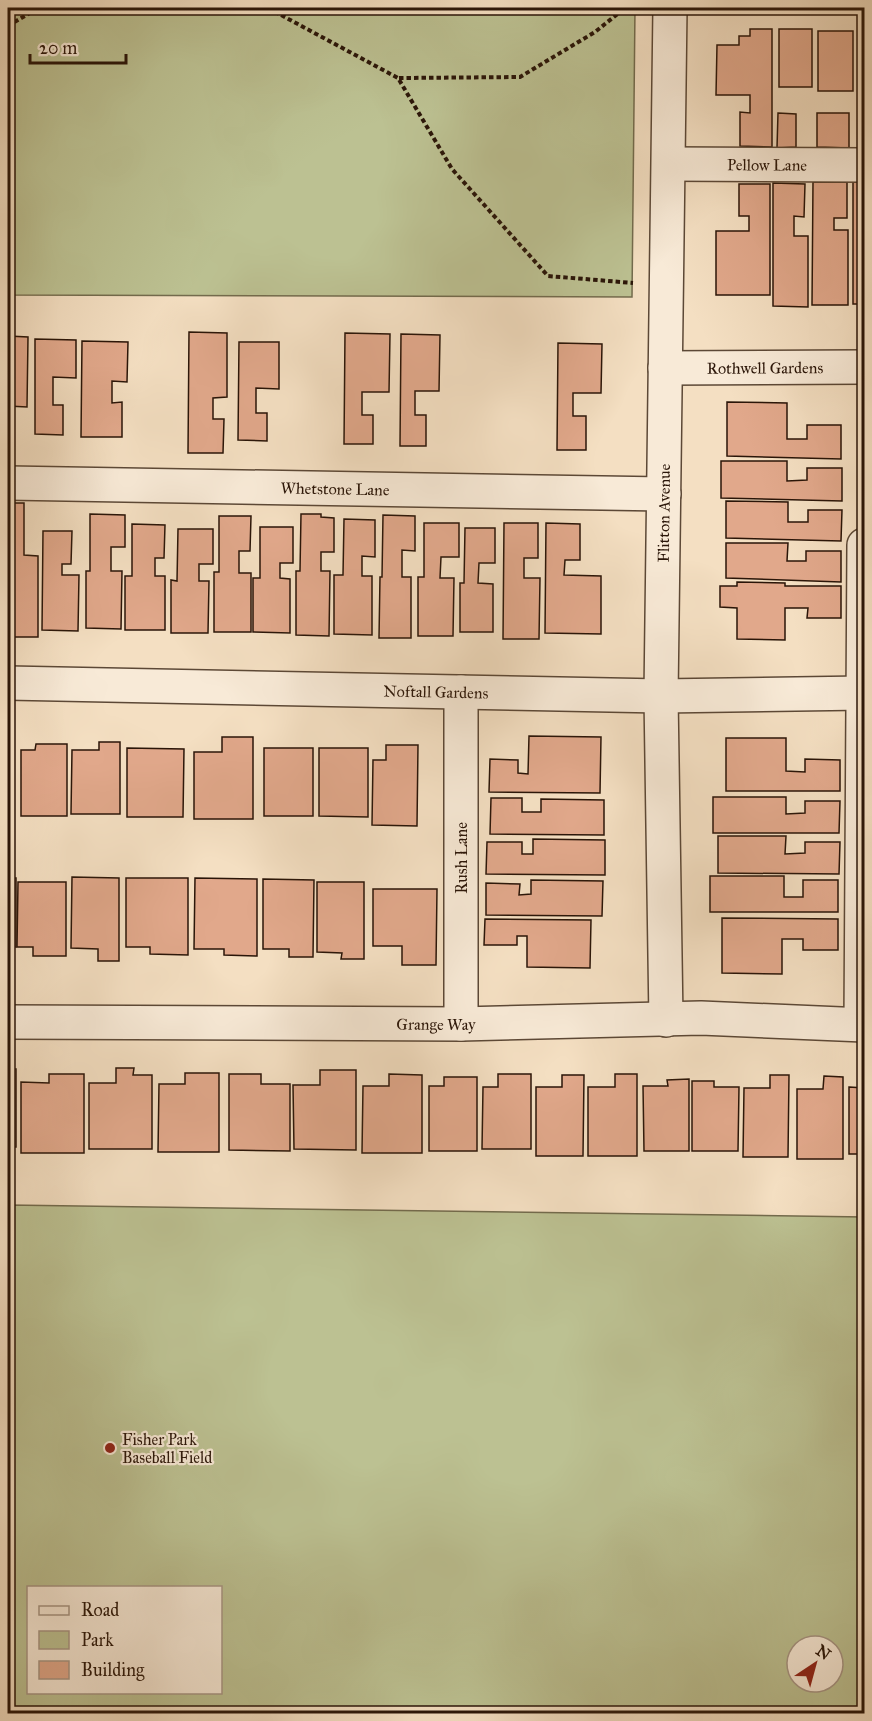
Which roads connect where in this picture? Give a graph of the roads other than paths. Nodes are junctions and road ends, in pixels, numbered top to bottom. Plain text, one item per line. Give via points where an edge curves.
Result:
1 (670, 8) edge
2 (669, 164) junction
3 (864, 165) edge
4 (864, 367) edge
5 (665, 368) junction
6 (8, 483) edge
7 (664, 494) junction
8 (864, 545) edge
9 (8, 683) edge
10 (461, 692) junction
11 (864, 693) edge
12 (661, 696) junction
13 (666, 1020) junction
14 (8, 1022) edge
15 (461, 1024) junction
16 (863, 1025) edge

1 - 2 street, Flitton Avenue
2 - 3 street, Pellow Lane
2 - 5 street, Flitton Avenue
4 - 5 street, Rothwell Gardens
5 - 7 street, Flitton Avenue
6 - 7 street, Whetstone Lane
7 - 12 street, Flitton Avenue
8 - 11 street
9 - 10 street, Noftall Gardens
10 - 12 street, Noftall Gardens
10 - 15 street, Rush Lane
11 - 12 street, Noftall Gardens
11 - 16 street
12 - 13 street, Flitton Avenue
13 - 15 street, Grange Way
13 - 16 street, Grange Way
14 - 15 street, Grange Way

